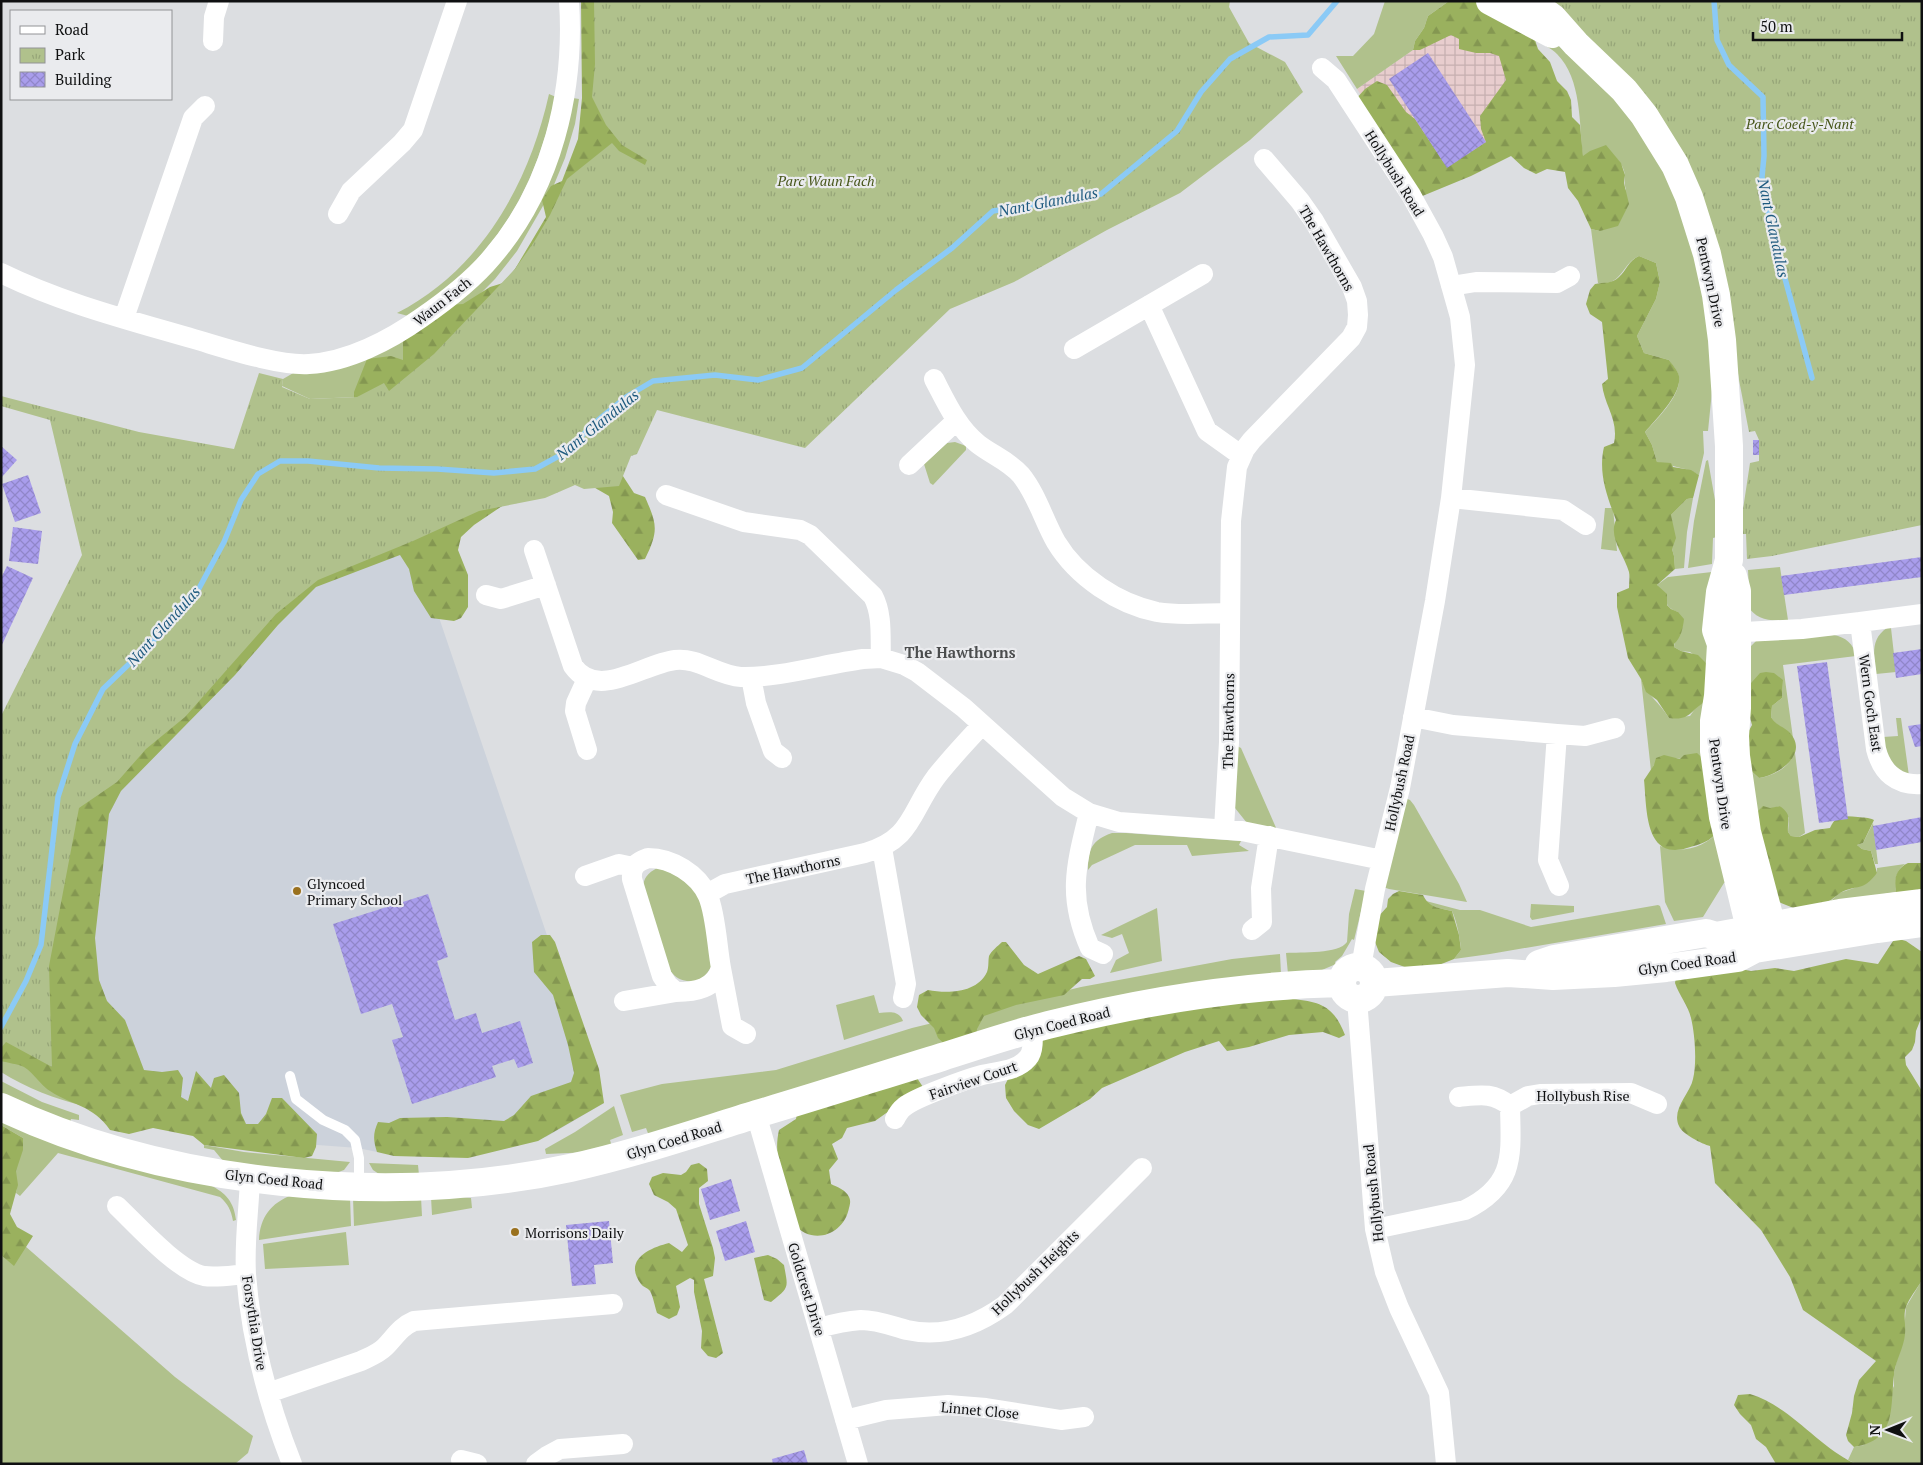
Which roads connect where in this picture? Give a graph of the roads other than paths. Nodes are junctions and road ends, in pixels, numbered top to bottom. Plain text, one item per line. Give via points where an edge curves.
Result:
1 (219, 1) edge
2 (457, 1) edge
3 (569, 1) edge
4 (1490, 1) edge
5 (1530, 1) edge
6 (213, 41) dead end
7 (1576, 44) junction
8 (1322, 68) dead end
9 (205, 106) dead end
10 (1264, 159) dead end
11 (338, 214) dead end
12 (1, 273) edge
13 (1203, 274) dead end
14 (1570, 276) dead end
15 (1452, 286) junction
16 (1150, 305) junction
17 (124, 318) junction
18 (1074, 349) dead end
19 (934, 378) dead end
20 (956, 420) junction
21 (1242, 456) junction
22 (909, 465) dead end
23 (666, 495) dead end
24 (1451, 498) junction
25 (1586, 525) dead end
26 (534, 550) dead end
27 (546, 585) junction
28 (486, 595) dead end
29 (1229, 613) junction
30 (1922, 614) edge
31 (1860, 622) junction
32 (1729, 641) junction
33 (881, 658) junction
34 (751, 677) junction
35 (587, 679) junction
36 (1413, 717) junction
37 (982, 725) junction
38 (1615, 728) dead end
39 (1556, 734) junction
40 (588, 750) dead end
41 (782, 758) dead end
42 (1922, 784) edge
43 (1089, 813) junction
44 (1224, 829) junction
45 (1268, 836) junction
46 (882, 848) junction
47 (1382, 860) junction
48 (633, 867) junction
49 (585, 876) dead end
50 (1558, 886) dead end
51 (707, 894) junction
52 (1741, 894) junction
53 (1922, 903) edge
54 (1922, 923) edge
55 (1252, 930) dead end
56 (1706, 933) junction
57 (1763, 937) junction
58 (1103, 954) dead end
59 (721, 968) junction
60 (1508, 973) junction
61 (1359, 983) junction
62 (676, 992) junction
63 (903, 998) dead end
64 (624, 1001) dead end
65 (1032, 1029) junction
66 (746, 1034) dead end
67 (290, 1076) dead end
68 (1459, 1097) dead end
69 (1657, 1104) dead end
70 (1510, 1106) junction
71 (1, 1107) edge
72 (756, 1114) junction
73 (895, 1119) dead end
74 (1142, 1168) dead end
75 (250, 1178) junction
76 (359, 1187) junction
77 (117, 1206) dead end
78 (1375, 1229) junction
79 (246, 1274) junction
80 (613, 1304) dead end
81 (819, 1328) junction
82 (268, 1393) junction
83 (1084, 1417) dead end
84 (846, 1420) junction
85 (623, 1444) dead end
86 (292, 1464) edge
87 (536, 1464) edge
88 (858, 1464) edge
89 (1446, 1464) edge

1 - 6 street via 214,17
2 - 11 street via 413,130 351,191
3 - 17 street, Waun Fach via 570,54 564,95 558,130 538,184 493,256 438,306 409,326 364,349 308,364 225,348
4 - 7 street, Pentwyn Drive via 1544,31
5 - 7 street, Pentwyn Drive via 1553,18
7 - 32 street, Pentwyn Drive via 1624,90 1661,141 1689,197 1707,254 1716,294 1726,384 1729,560 1737,590
8 - 15 street, Hollybush Road via 1336,80 1411,195 1443,257
9 - 17 street via 193,118
10 - 21 street, The Hawthorns via 1314,221 1352,287 1358,315 1352,338 1252,440
12 - 17 street, Waun Fach via 48,294
13 - 16 street
14 - 15 street via 1557,283 1476,282
15 - 24 street, Hollybush Road via 1460,317 1465,365
16 - 18 street
16 - 21 street via 1207,431
19 - 20 street
20 - 22 street
20 - 29 street via 979,444 1020,475 1058,545 1069,560 1094,582 1121,600 1159,612
21 - 29 street, The Hawthorns via 1234,483
23 - 33 street via 744,522 800,530 810,535 873,596 880,617
24 - 25 street via 1563,510
24 - 36 street, Hollybush Road
26 - 27 street
27 - 28 street via 502,599
27 - 35 street via 573,666
29 - 44 street, The Hawthorns via 1229,742
30 - 31 street
31 - 32 street via 1744,632
31 - 42 street, Wern Goch East via 1879,760 1896,780
32 - 52 street, Pentwyn Drive via 1714,721 1714,751 1723,818
32 - 57 street, Pentwyn Drive via 1737,708 1736,756
33 - 34 street
33 - 37 street via 917,672 948,694
34 - 35 street via 724,675 697,663 677,660 610,680
34 - 41 street via 756,703 773,751
35 - 40 street via 575,711
36 - 39 street, Hollybush Road via 1453,725
36 - 47 street, Hollybush Road
37 - 43 street via 1063,797
37 - 46 street, The Hawthorns via 934,779 909,824
38 - 39 street, Hollybush Road via 1585,736
39 - 50 street via 1548,860
43 - 44 street via 1119,822
43 - 58 street via 1077,862 1074,894 1082,930 1090,948
44 - 45 street
45 - 47 street
45 - 55 street via 1261,888 1262,922
46 - 51 street, The Hawthorns via 725,884
46 - 63 street via 906,984
47 - 61 street, Hollybush Road
48 - 49 street via 620,864
48 - 51 street via 648,858 666,860 688,872
48 - 62 street via 632,879 662,976
51 - 59 street
52 - 56 street, Glyn Coed Road via 1735,909
52 - 57 street, Pentwyn Drive
53 - 57 street, Glyn Coed Road via 1848,912
54 - 57 street, Glyn Coed Road
56 - 57 street, Glyn Coed Road
56 - 60 street, Glyn Coed Road via 1554,960
57 - 60 street, Glyn Coed Road via 1738,958 1666,968 1553,976
59 - 62 street via 719,976 707,987
59 - 66 street via 732,1026
60 - 61 street, Glyn Coed Road
61 - 65 street, Glyn Coed Road via 1292,985 1213,993 1148,1003
61 - 78 street, Hollybush Road
62 - 64 street
65 - 72 street, Glyn Coed Road
65 - 73 street, Fairview Court via 1032,1050 1029,1058 1021,1064 926,1096 904,1107
67 - 76 lane via 296,1099 323,1120 345,1130 355,1140
68 - 70 street via 1489,1095 1501,1098
69 - 70 street, Hollybush Rise via 1631,1093 1549,1094 1528,1096
70 - 78 street via 1511,1153 1500,1185 1488,1196 1465,1210
71 - 75 street, Glyn Coed Road via 92,1142 197,1169
72 - 76 street, Glyn Coed Road via 613,1158 531,1176 479,1183
72 - 81 street, Goldcrest Drive
74 - 81 street, Hollybush Heights via 1005,1305 973,1325 931,1332 863,1320
75 - 76 street, Glyn Coed Road
75 - 79 street, Forsythia Drive
77 - 79 street via 190,1271 204,1276
78 - 89 street, Hollybush Road via 1385,1272 1399,1308 1440,1393
79 - 82 street, Forsythia Drive
80 - 82 street via 414,1321 404,1325 375,1355
81 - 84 street, Goldcrest Drive
82 - 86 street, Forsythia Drive
83 - 84 street, Linnet Close via 1061,1420 986,1408 948,1406 886,1410
84 - 88 street, Goldcrest Drive
85 - 87 street via 560,1449

